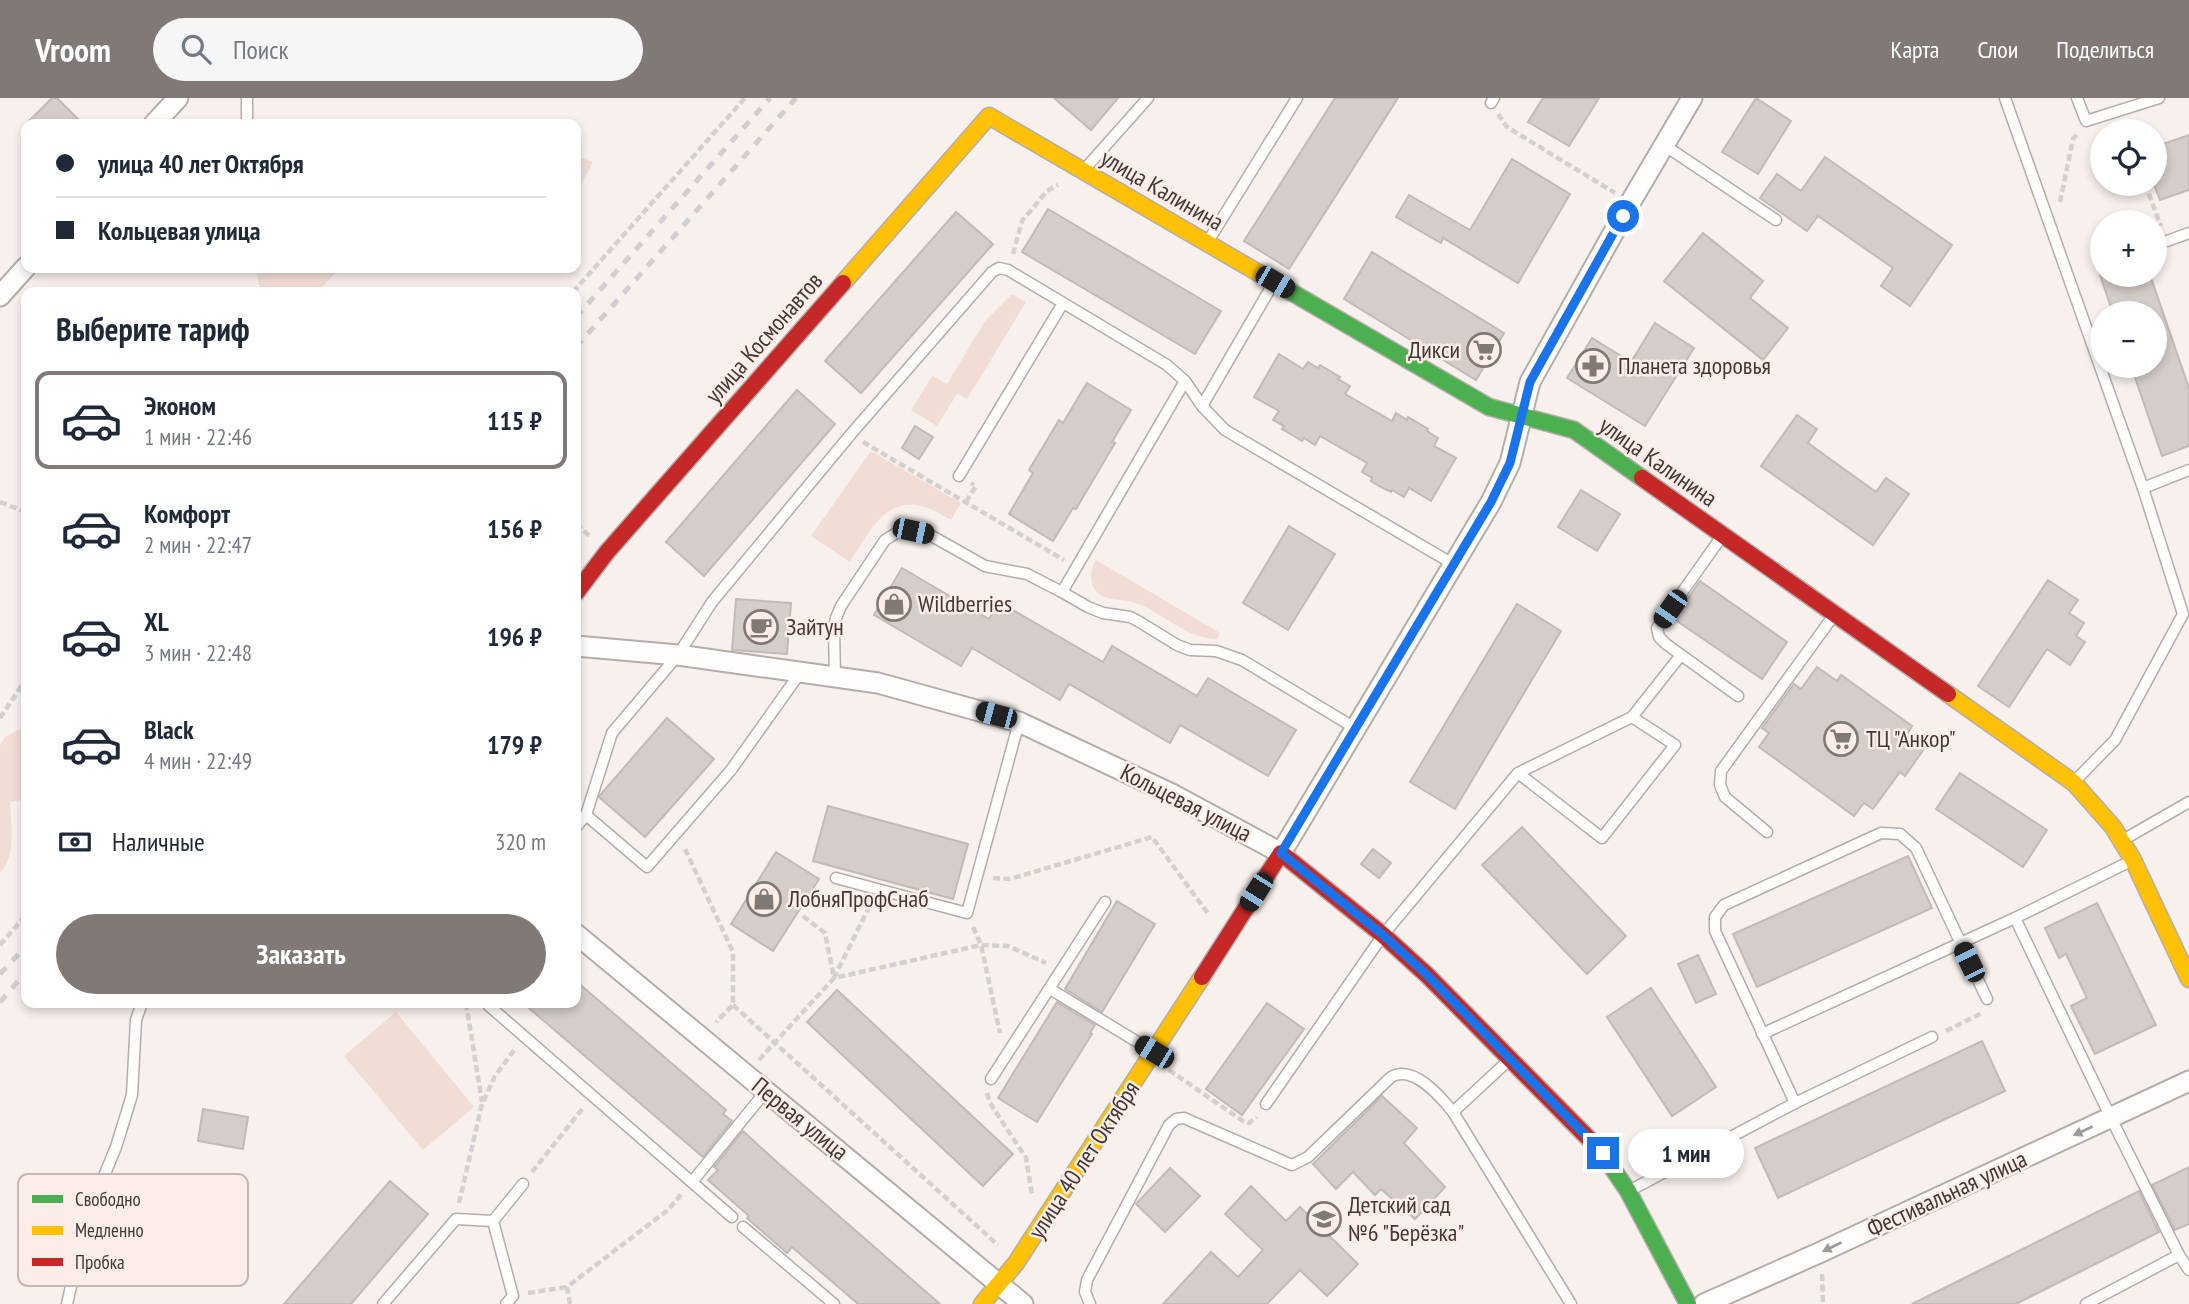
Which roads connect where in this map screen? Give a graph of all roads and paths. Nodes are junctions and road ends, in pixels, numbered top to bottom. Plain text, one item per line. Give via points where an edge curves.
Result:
1 (178, 98) edge
2 (247, 98) edge
3 (745, 98) edge
4 (1148, 98) edge
5 (1297, 98) edge
6 (1692, 98) edge
7 (2005, 98) edge
8 (2077, 98) edge
9 (2159, 98) edge
10 (1492, 101) edge
11 (989, 116) joint
12 (159, 119) edge
13 (247, 119) edge
14 (2086, 121) junction
15 (1664, 145) junction
16 (1083, 171) junction
17 (1630, 203) junction
18 (1776, 220) dead end
19 (2189, 233) edge
20 (2053, 236) junction
21 (2167, 241) edge
22 (1207, 243) junction
23 (1009, 271) junction
24 (21, 273) edge
25 (1275, 282) junction
26 (577, 287) edge
27 (0, 296) edge
28 (1063, 303) junction
29 (1185, 380) junction
30 (1202, 406) junction
31 (1522, 415) junction
32 (851, 434) junction
33 (2189, 470) edge
34 (959, 476) dead end
35 (2143, 488) junction
36 (0, 502) edge
37 (21, 510) edge
38 (1723, 535) junction
39 (1454, 564) junction
40 (1076, 568) junction
41 (581, 586) edge
42 (1062, 592) junction
43 (2186, 613) edge
44 (1835, 614) junction
45 (581, 646) edge
46 (678, 655) junction
47 (1681, 655) junction
48 (800, 673) junction
49 (835, 678) junction
50 (21, 686) edge
51 (1738, 696) dead end
52 (1632, 716) junction
53 (0, 718) edge
54 (1019, 722) junction
55 (1355, 728) junction
56 (1518, 773) junction
57 (2074, 783) junction
58 (2189, 802) edge
59 (586, 815) junction
60 (581, 821) edge
61 (677, 832) junction
62 (1767, 832) dead end
63 (2122, 841) junction
64 (1281, 853) junction
65 (2133, 860) junction
66 (976, 877) junction
67 (836, 878) dead end
68 (878, 890) junction
69 (1105, 902) dead end
70 (967, 913) junction
71 (1209, 915) dead end
72 (803, 916) dead end
73 (2015, 918) junction
74 (21, 921) edge
75 (1383, 935) junction
76 (581, 938) edge
77 (1960, 943) junction
78 (981, 945) junction
79 (0, 946) edge
80 (1062, 971) junction
81 (834, 978) junction
82 (2189, 979) edge
83 (1049, 989) junction
84 (1987, 999) joint
85 (733, 1005) junction
86 (140, 1008) edge
87 (467, 1008) edge
88 (491, 1008) edge
89 (1762, 1034) junction
90 (524, 1037) junction
91 (700, 1037) junction
92 (1932, 1037) joint
93 (776, 1042) junction
94 (1152, 1055) junction
95 (1005, 1058) junction
96 (1510, 1059) junction
97 (746, 1074) junction
98 (991, 1079) joint
99 (2189, 1081) edge
100 (766, 1091) junction
101 (593, 1096) junction
102 (1795, 1103) junction
103 (482, 1104) junction
104 (1266, 1104) joint
105 (1453, 1112) junction
106 (2111, 1118) junction
107 (105, 1174) edge
108 (692, 1182) junction
109 (523, 1184) joint
110 (1628, 1191) junction
111 (1034, 1208) dead end
112 (732, 1217) dead end
113 (456, 1219) junction
114 (493, 1221) junction
115 (743, 1227) dead end
116 (2179, 1255) junction
117 (1016, 1263) junction
118 (2189, 1270) edge
119 (998, 1284) junction
120 (71, 1286) edge
121 (567, 1287) junction
122 (510, 1300) edge
123 (67, 1304) edge
124 (383, 1304) edge
125 (570, 1304) edge
126 (834, 1304) edge
127 (982, 1304) edge
128 (1023, 1304) edge
129 (1090, 1304) edge
130 (1571, 1304) edge
131 (1688, 1304) edge
132 (1704, 1304) edge
133 (2086, 1304) edge

1 - 12 street
2 - 13 lane
3 - 26 path
4 - 16 lane
5 - 22 lane
6 - 15 street, улица 40 лет Октября
7 - 20 lane
8 - 14 lane
9 - 14 lane
10 - 17 path via 1507,127
11 - 16 street, улица Калинина
11 - 41 street, улица Космонавтов
14 - 20 path via 2073,139
15 - 17 street, улица 40 лет Октября
15 - 18 lane
16 - 22 street, улица Калинина
16 - 23 path via 1047,191 1022,221
17 - 31 street, улица 40 лет Октября via 1530,382
19 - 21 lane
20 - 35 lane
22 - 25 street, улица Калинина
23 - 28 lane
23 - 32 lane via 999,268 992,272
24 - 27 street
25 - 30 lane
25 - 31 street, улица Калинина via 1489,407
28 - 29 lane
28 - 34 lane
29 - 30 lane
29 - 40 lane
30 - 39 lane via 1225,430
31 - 38 street, улица Калинина via 1574,430
31 - 39 street, улица 40 лет Октября via 1510,463
32 - 40 path
32 - 46 lane via 712,601
33 - 35 lane
35 - 43 lane
36 - 37 path
38 - 44 street, улица Калинина
38 - 47 lane via 1657,628 1659,637
39 - 55 street, улица 40 лет Октября
40 - 42 lane
42 - 49 lane via 1027,574 985,566 930,535 898,532 885,540 841,606 836,618
42 - 55 lane via 1088,607 1138,621 1190,650 1216,651 1242,660
43 - 57 lane via 2115,740
44 - 57 street, улица Калинина
44 - 62 lane via 1721,771 1725,797
45 - 46 street, Кольцевая улица
46 - 48 street, Кольцевая улица
46 - 59 lane via 612,733
47 - 51 lane
47 - 52 lane
48 - 49 street, Кольцевая улица
48 - 61 lane via 731,770
49 - 54 street, Кольцевая улица via 878,683
50 - 53 path
52 - 56 lane
52 - 56 lane via 1675,745 1602,838
54 - 64 street, Кольцевая улица
54 - 66 lane
55 - 64 street, улица 40 лет Октября
56 - 75 lane
57 - 63 street, улица Калинина
58 - 63 lane
59 - 60 lane
59 - 61 lane via 647,867
61 - 85 path via 733,952
63 - 65 street, улица Калинина
64 - 75 street, Кольцевая улица
64 - 94 street, улица 40 лет Октября
65 - 73 lane
65 - 82 street, улица Калинина
66 - 70 lane
66 - 71 path via 1010,879 1152,837
67 - 68 lane
68 - 70 lane
68 - 81 path
69 - 80 lane
70 - 78 path
72 - 81 path via 825,933
73 - 77 lane
73 - 106 lane
74 - 79 path
75 - 96 street, Кольцевая улица
75 - 104 lane
76 - 91 street, Первая улица
77 - 84 lane
77 - 89 lane
77 - 89 lane via 1916,848 1900,834 1881,832 1724,905 1715,917 1714,931
78 - 80 path via 1008,946
78 - 81 path
78 - 95 path
80 - 83 lane
81 - 93 path
83 - 94 lane
83 - 95 lane
84 - 92 path via 1986,1009 1978,1016
85 - 91 path
85 - 93 path
86 - 107 lane via 132,1095
87 - 103 path
88 - 90 lane
89 - 102 lane
90 - 101 lane
90 - 103 path via 495,1076
91 - 97 street, Первая улица
92 - 102 lane
93 - 97 path
93 - 117 path
94 - 104 path via 1243,1121 1255,1119
94 - 117 street, улица 40 лет Октября
95 - 98 lane
96 - 105 lane
96 - 110 street, Кольцевая улица via 1603,1153
97 - 100 street, Первая улица
98 - 111 path via 987,1090 990,1103 1026,1158
99 - 106 street, Фестивальная улица
100 - 108 lane
100 - 119 street, Первая улица
101 - 108 lane
101 - 109 path
102 - 110 lane
103 - 113 path
105 - 129 lane via 1438,1093 1407,1073 1397,1073 1308,1157 1292,1165 1184,1118 1176,1119 1087,1280
105 - 130 lane
106 - 116 lane
106 -> 132 street, Фестивальная улица
108 - 112 lane
108 - 121 path via 668,1210
109 - 114 lane
110 - 131 street, Кольцевая улица
113 - 114 lane
113 - 124 lane
114 - 122 lane
115 - 126 lane
116 - 118 lane
116 - 133 lane
117 - 119 street, улица 40 лет Октября
119 - 127 street, улица 40 лет Октября
119 - 128 street, Первая улица
120 - 123 lane
121 - 122 path
121 - 125 path

